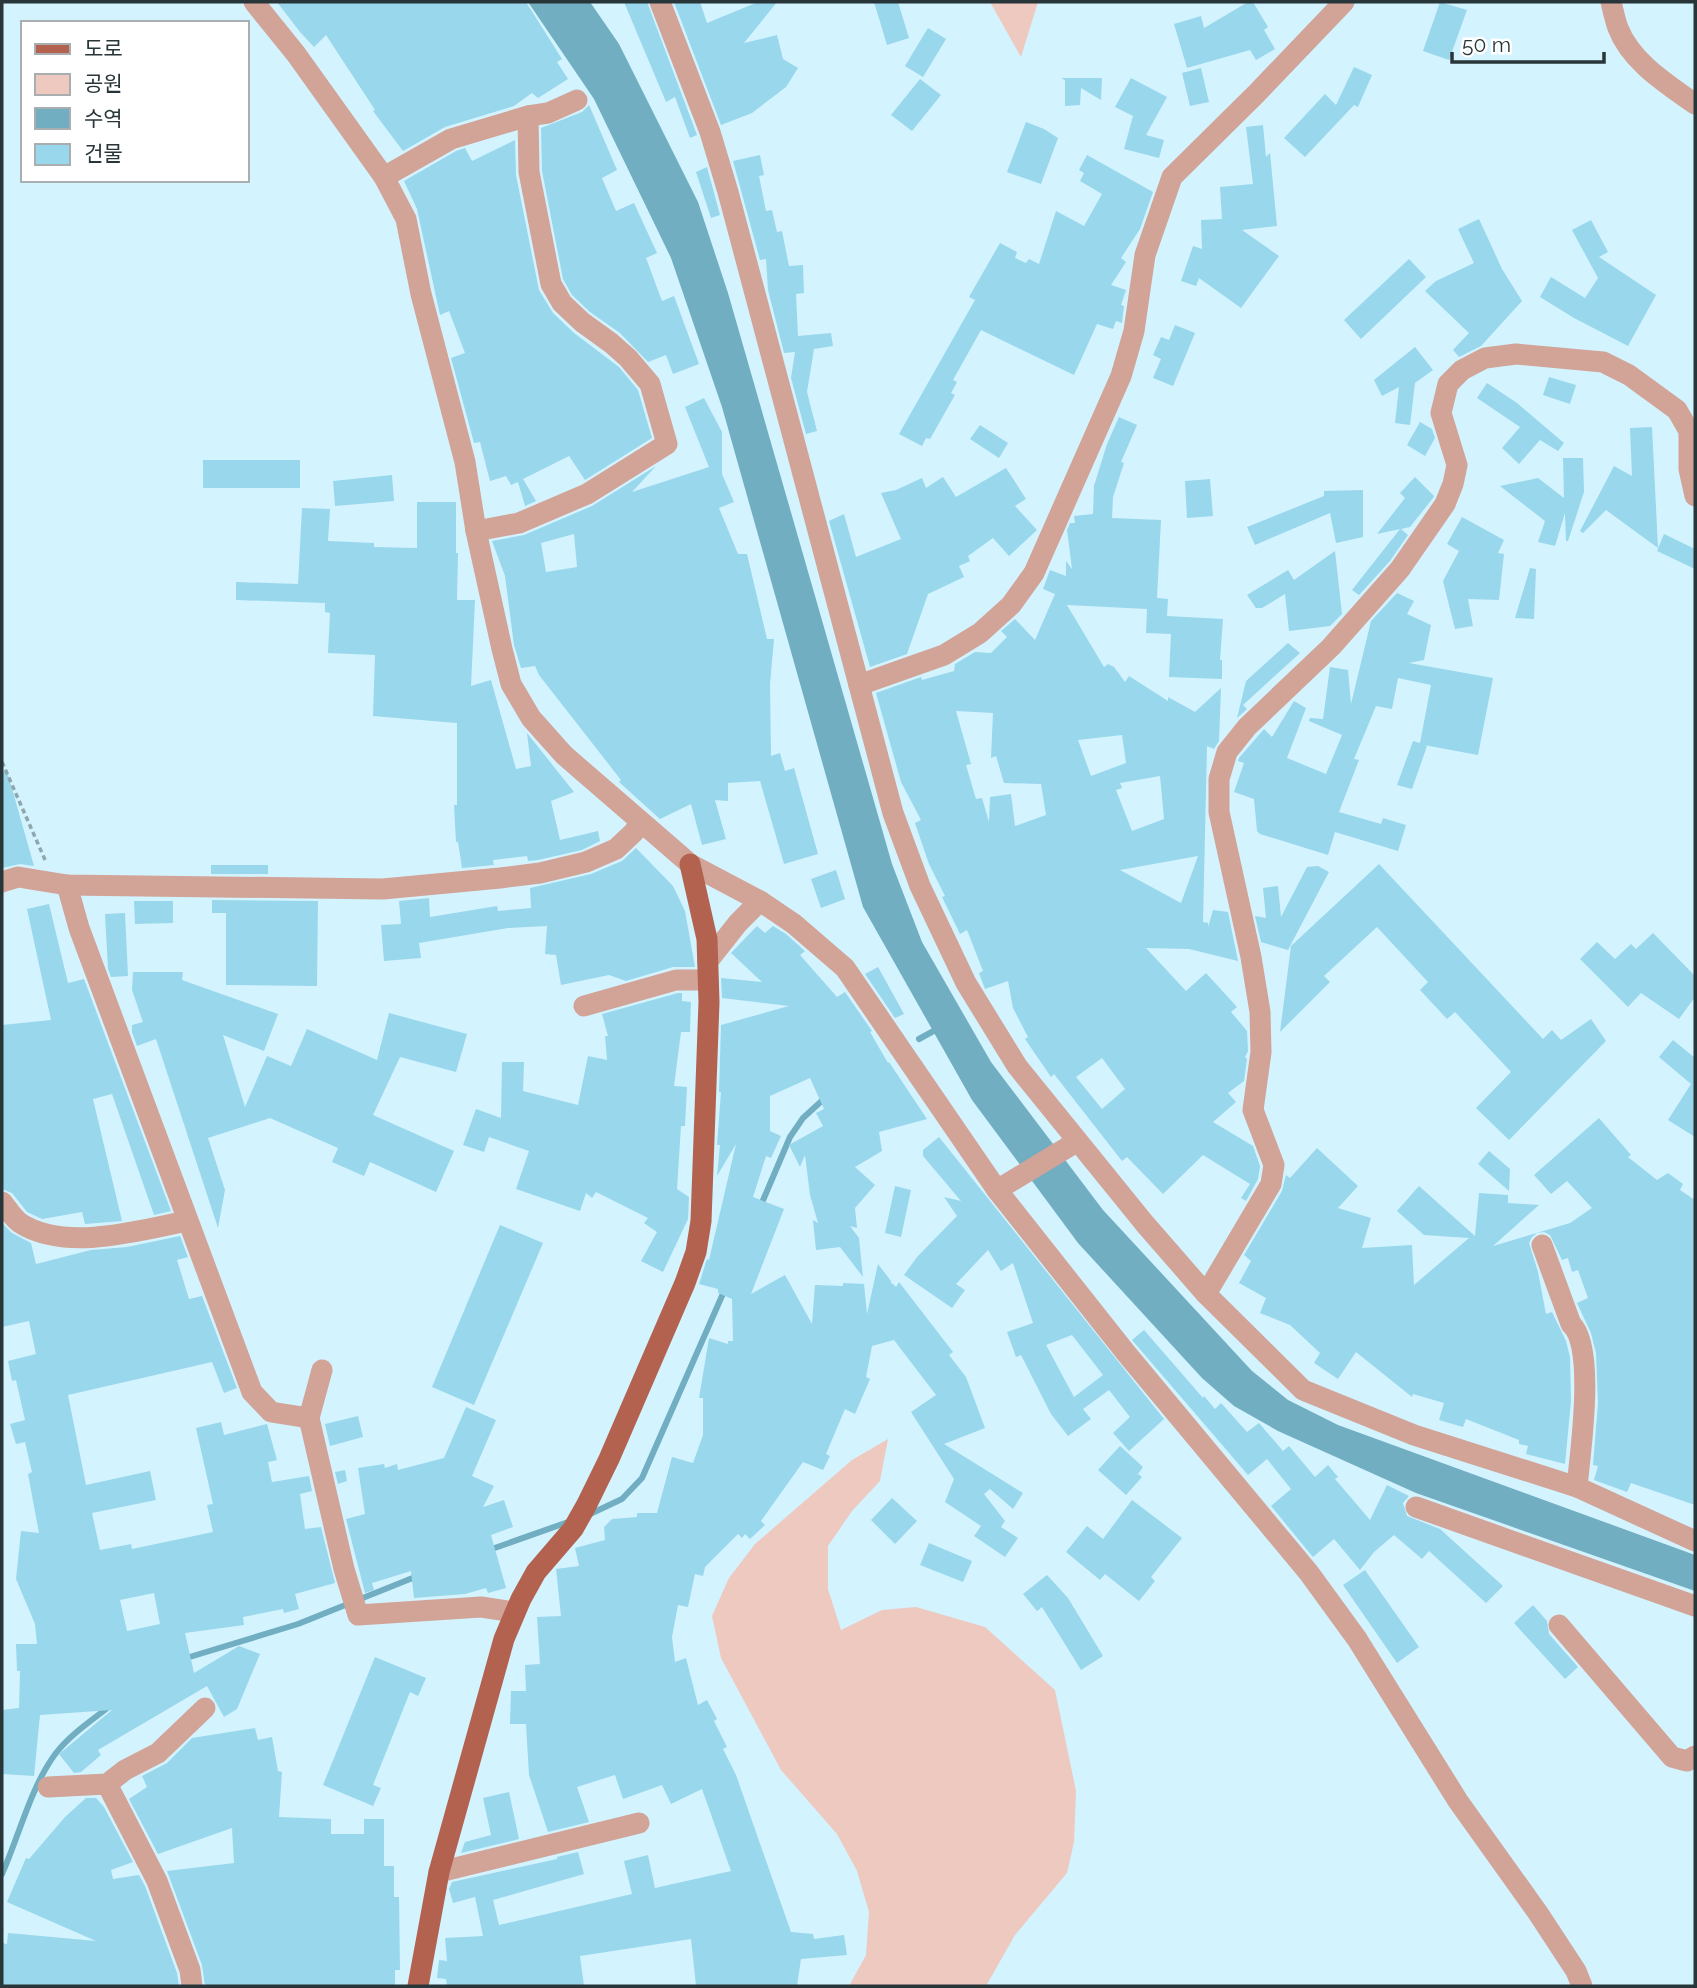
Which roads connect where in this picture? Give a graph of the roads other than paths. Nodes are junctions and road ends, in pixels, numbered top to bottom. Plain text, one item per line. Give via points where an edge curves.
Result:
1 (254, 2) edge
2 (660, 2) edge
3 (1344, 2) edge
4 (1611, 2) edge
5 (577, 100) dead end
6 (1695, 104) edge
7 (528, 116) junction
8 (384, 177) junction
9 (1695, 496) edge
10 (476, 531) junction
11 (859, 685) junction
12 (640, 821) junction
13 (690, 864) junction
14 (2, 882) edge
15 (61, 884) junction
16 (760, 901) junction
17 (708, 971) junction
18 (584, 1006) dead end
19 (1071, 1143) junction
20 (1002, 1186) junction
21 (2, 1202) edge
22 (187, 1221) junction
23 (1542, 1245) dead end
24 (1206, 1294) junction
25 (322, 1370) dead end
26 (309, 1419) junction
27 (1577, 1487) junction
28 (1416, 1507) dead end
29 (1695, 1541) edge
30 (1695, 1606) edge
31 (515, 1612) junction
32 (1559, 1625) dead end
33 (205, 1708) dead end
34 (1695, 1756) edge
35 (107, 1784) junction
36 (48, 1787) dead end
37 (639, 1823) dead end
38 (439, 1872) junction
39 (192, 1986) edge
40 (418, 1986) edge
41 (1582, 1986) edge

1 - 8 street
2 - 11 street via 728,192
3 - 11 street via 1172,177 1145,255 1134,331 1121,376 1034,573 1011,605 980,633 944,655
4 - 6 street via 1629,50
5 - 7 street
7 - 8 street via 451,139
7 - 10 street via 529,172 551,284 562,303 611,342 650,384 667,444 587,494 519,523
8 - 10 street via 406,219
9 - 24 street via 1689,431 1676,410 1603,362 1506,355 1486,358 1462,370 1448,384 1441,413 1457,466 1446,504 1383,589 1331,647 1247,727 1227,752 1219,779 1219,812 1260,1012 1261,1052 1253,1110 1273,1165 1271,1184
10 - 12 street via 511,684 531,718 564,755
11 - 19 street via 892,813 920,886 966,984
12 - 13 street
12 - 15 street via 616,849 586,862 500,878 383,890
13 - 16 street
13 - 17 main road via 707,939
14 - 15 street via 19,877
15 - 22 street
16 - 17 street via 738,923
16 - 20 street via 845,968
17 - 18 street
17 - 31 main road via 703,1193 696,1252 586,1506 573,1529 536,1572
19 - 20 street
19 - 24 street
20 - 41 street via 1126,1353 1309,1573 1357,1639
21 - 22 street via 18,1222 46,1235 77,1238
22 - 26 street via 252,1392 271,1412
23 - 27 street via 1582,1349 1584,1400
24 - 27 street via 1303,1390 1414,1436
25 - 26 street
26 - 31 street via 358,1615 481,1607
27 - 29 street
28 - 30 street
31 - 38 main road
32 - 34 street via 1672,1757 1688,1761
33 - 35 street via 158,1753
35 - 36 street
35 - 39 street via 157,1881
37 - 38 street
38 - 40 main road

